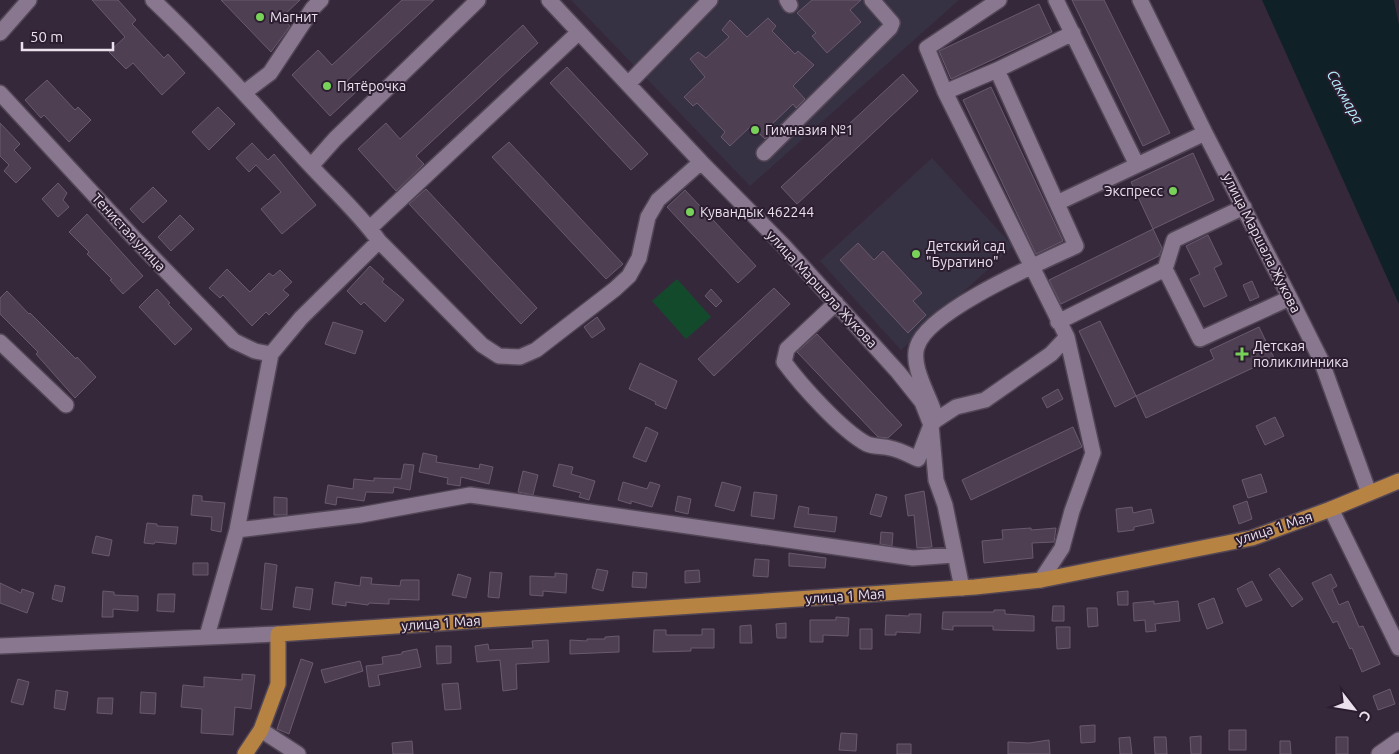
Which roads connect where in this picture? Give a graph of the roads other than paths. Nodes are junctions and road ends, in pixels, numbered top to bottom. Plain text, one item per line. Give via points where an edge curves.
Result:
1 (29, 0) edge
2 (152, 0) edge
3 (321, 0) edge
4 (478, 0) edge
5 (549, 0) edge
6 (709, 0) edge
7 (872, 0) edge
8 (999, 0) edge
9 (1056, 0) edge
10 (1140, 0) edge
11 (167, 6) edge
12 (0, 32) edge
13 (579, 32) junction
14 (1073, 33) junction
15 (997, 70) junction
16 (628, 84) junction
17 (245, 92) junction
18 (945, 92) junction
19 (0, 93) edge
20 (1204, 133) junction
21 (764, 153) dead end
22 (702, 162) junction
23 (311, 166) junction
24 (1137, 166) junction
25 (1057, 203) junction
26 (1244, 206) junction
27 (370, 228) junction
28 (379, 240) junction
29 (1032, 267) junction
30 (1165, 269) junction
31 (1290, 298) junction
32 (836, 303) junction
33 (1058, 322) junction
34 (1067, 337) junction
35 (0, 342) edge
36 (271, 354) junction
37 (66, 405) dead end
38 (934, 422) junction
39 (1399, 481) edge
40 (1368, 493) junction
41 (1331, 509) junction
42 (237, 530) junction
43 (954, 555) junction
44 (1041, 580) junction
45 (962, 588) junction
46 (278, 634) junction
47 (207, 636) junction
48 (0, 646) edge
49 (1399, 648) edge
50 (261, 730) junction
51 (1399, 740) edge
52 (245, 754) edge
53 (298, 754) edge
54 (1379, 754) edge

1 - 12 street
2 - 11 street
3 - 17 street via 270,73
4 - 23 street
5 - 13 street, улица Маршала Жукова
6 - 16 street
7 - 21 street via 892,23 890,28
8 - 18 street via 927,48
9 - 14 street
10 - 20 street, улица Маршала Жукова
11 - 17 street
13 - 16 street, улица Маршала Жукова
13 - 27 street
14 - 15 street
14 - 24 street
15 - 18 street
15 - 25 street
16 - 22 street, улица Маршала Жукова
17 - 23 street
18 - 29 street
19 - 36 street, Тенистая улица via 234,341
20 - 24 street
20 - 26 street, улица Маршала Жукова
22 - 28 street via 658,200 648,217 639,258 629,276 536,350 520,357 499,356 482,345
22 - 32 street, улица Маршала Жукова
23 - 27 street
24 - 25 street
25 - 29 street via 1076,246
26 - 30 street via 1174,240
26 - 31 street, улица Маршала Жукова
27 - 28 street
28 - 36 street via 301,318
29 - 33 street
29 - 38 street via 1001,281 942,317 917,347 916,360
30 - 31 street via 1200,339
30 - 33 street
31 - 40 street, улица Маршала Жукова via 1321,360
32 - 38 street, улица Маршала Жукова via 898,372
32 - 38 street via 787,349 784,362 793,375 845,428 869,445 888,447 918,460
33 - 34 street
34 - 38 street via 1051,354 985,400 956,408
34 - 44 street via 1093,453 1062,548
35 - 37 street
36 - 42 street
38 - 43 street via 936,480
39 - 40 main road, улица 1 Мая
40 - 41 main road, улица 1 Мая
41 - 44 main road, улица 1 Мая via 1252,538
41 - 49 street
42 - 43 street via 361,515 470,495 913,558
42 - 47 street
43 - 45 street
44 - 45 main road, улица 1 Мая
45 - 46 main road, улица 1 Мая
46 - 47 street
46 - 50 main road via 278,684
47 - 48 street
50 - 52 main road
50 - 53 street
51 - 54 street

